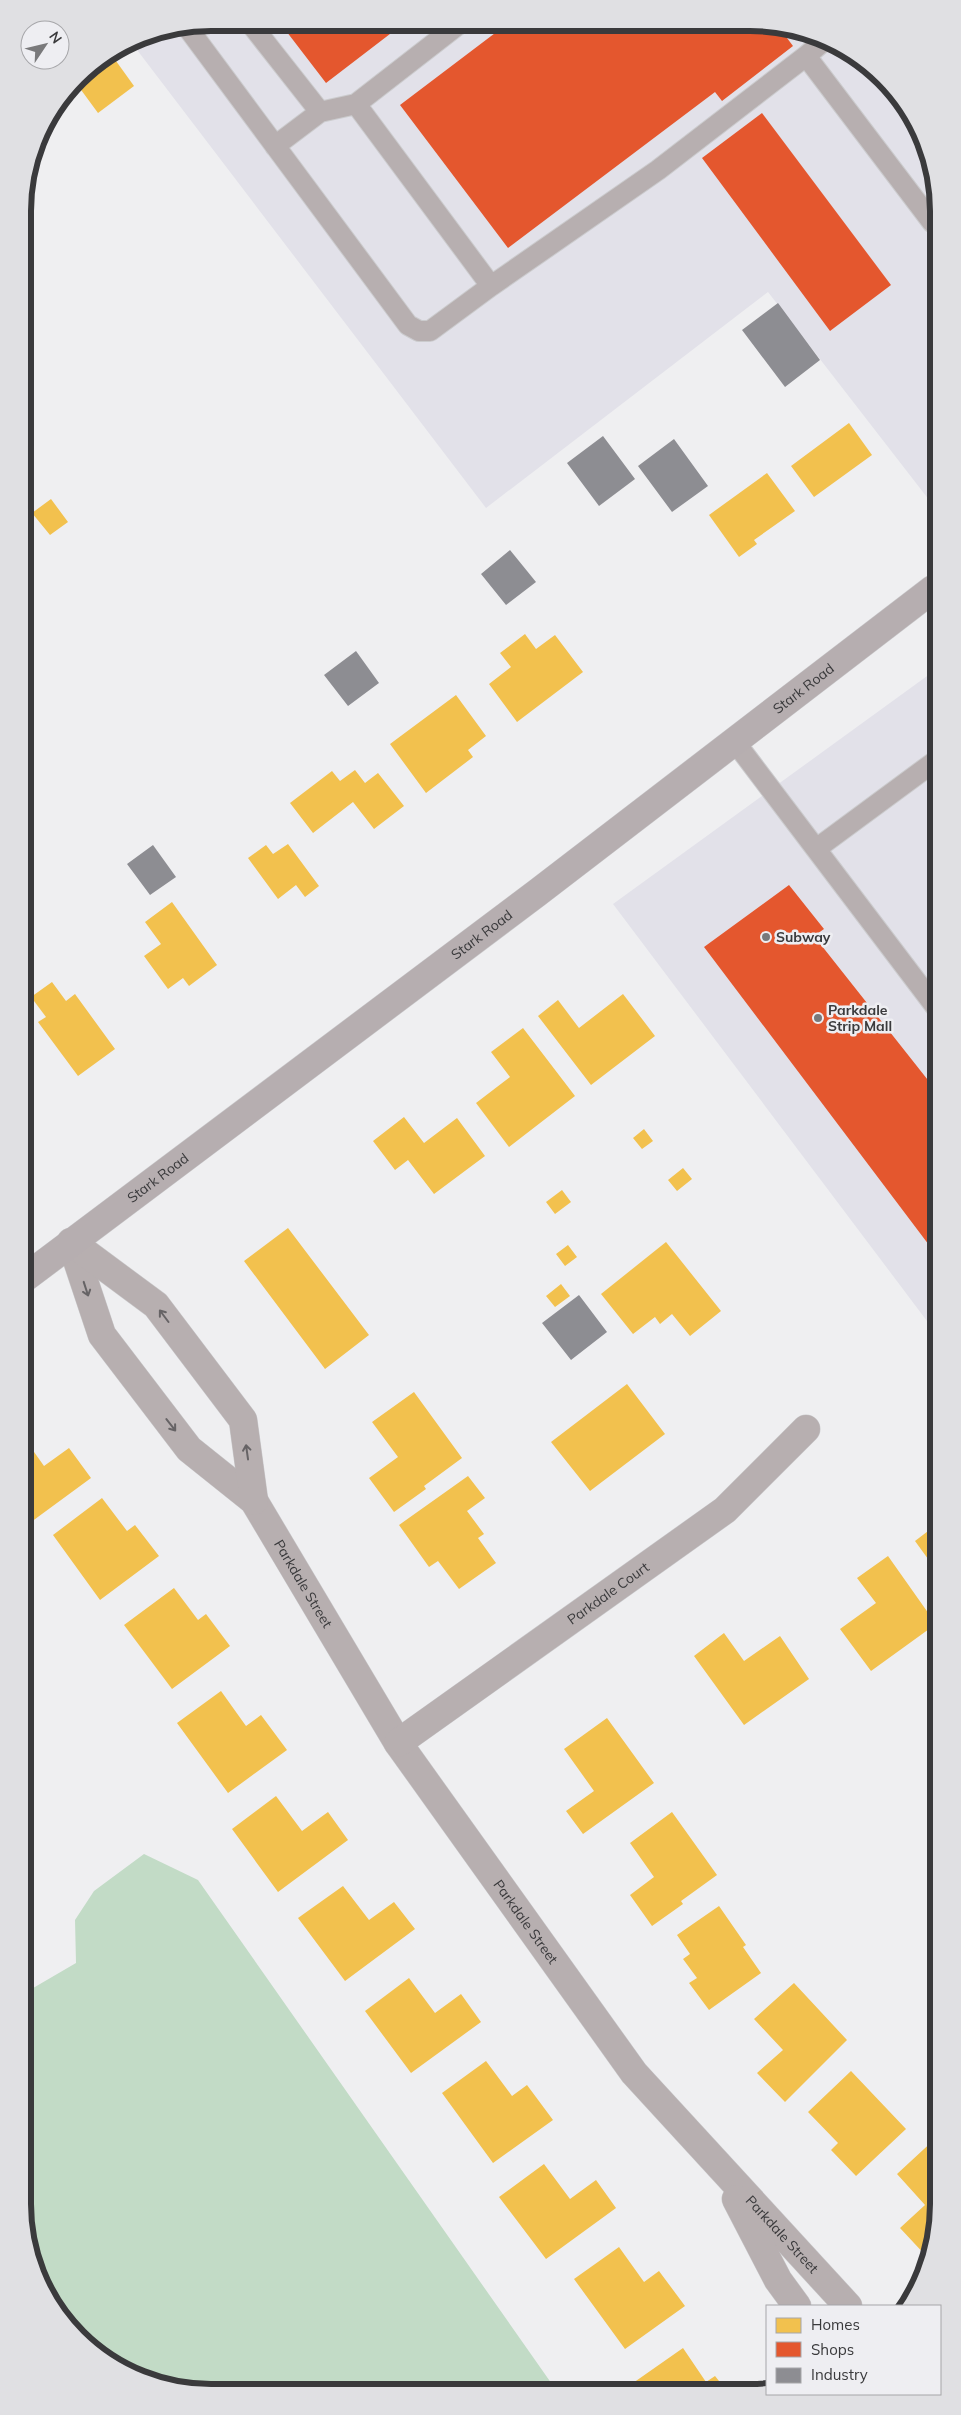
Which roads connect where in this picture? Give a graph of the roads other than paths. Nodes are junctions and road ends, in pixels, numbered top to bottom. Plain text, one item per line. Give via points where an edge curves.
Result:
1 (256, 31) edge
2 (450, 31) edge
3 (191, 33) edge
4 (819, 45) edge
5 (806, 56) junction
6 (356, 104) junction
7 (320, 112) junction
8 (275, 146) junction
9 (930, 219) edge
10 (491, 286) junction
11 (930, 591) edge
12 (734, 742) junction
13 (930, 765) edge
14 (816, 849) junction
15 (930, 999) edge
16 (71, 1242) junction
17 (31, 1273) edge
18 (806, 1429) dead end
19 (254, 1501) junction
20 (398, 1743) junction
21 (717, 2164) junction
22 (796, 2305) edge
23 (847, 2305) edge

1 - 7 lane
2 - 6 lane
3 - 8 lane
4 - 5 lane
5 - 9 lane
5 - 10 lane via 658,170
6 - 7 lane
6 - 10 lane
7 - 8 lane
8 - 10 lane via 408,325 419,331 430,331
11 - 12 street, Stark Road
12 - 14 lane
12 - 16 street, Stark Road
13 - 14 lane
14 - 15 lane
16 - 17 street, Stark Road
16 -> 19 street, Parkdale Street via 102,1335 190,1449
19 -> 16 street, Parkdale Street via 243,1420 156,1305
18 - 20 street, Parkdale Court via 725,1510
19 - 20 street, Parkdale Street
20 - 21 street, Parkdale Street via 634,2073
21 - 22 street via 778,2280
21 - 23 street, Parkdale Street

